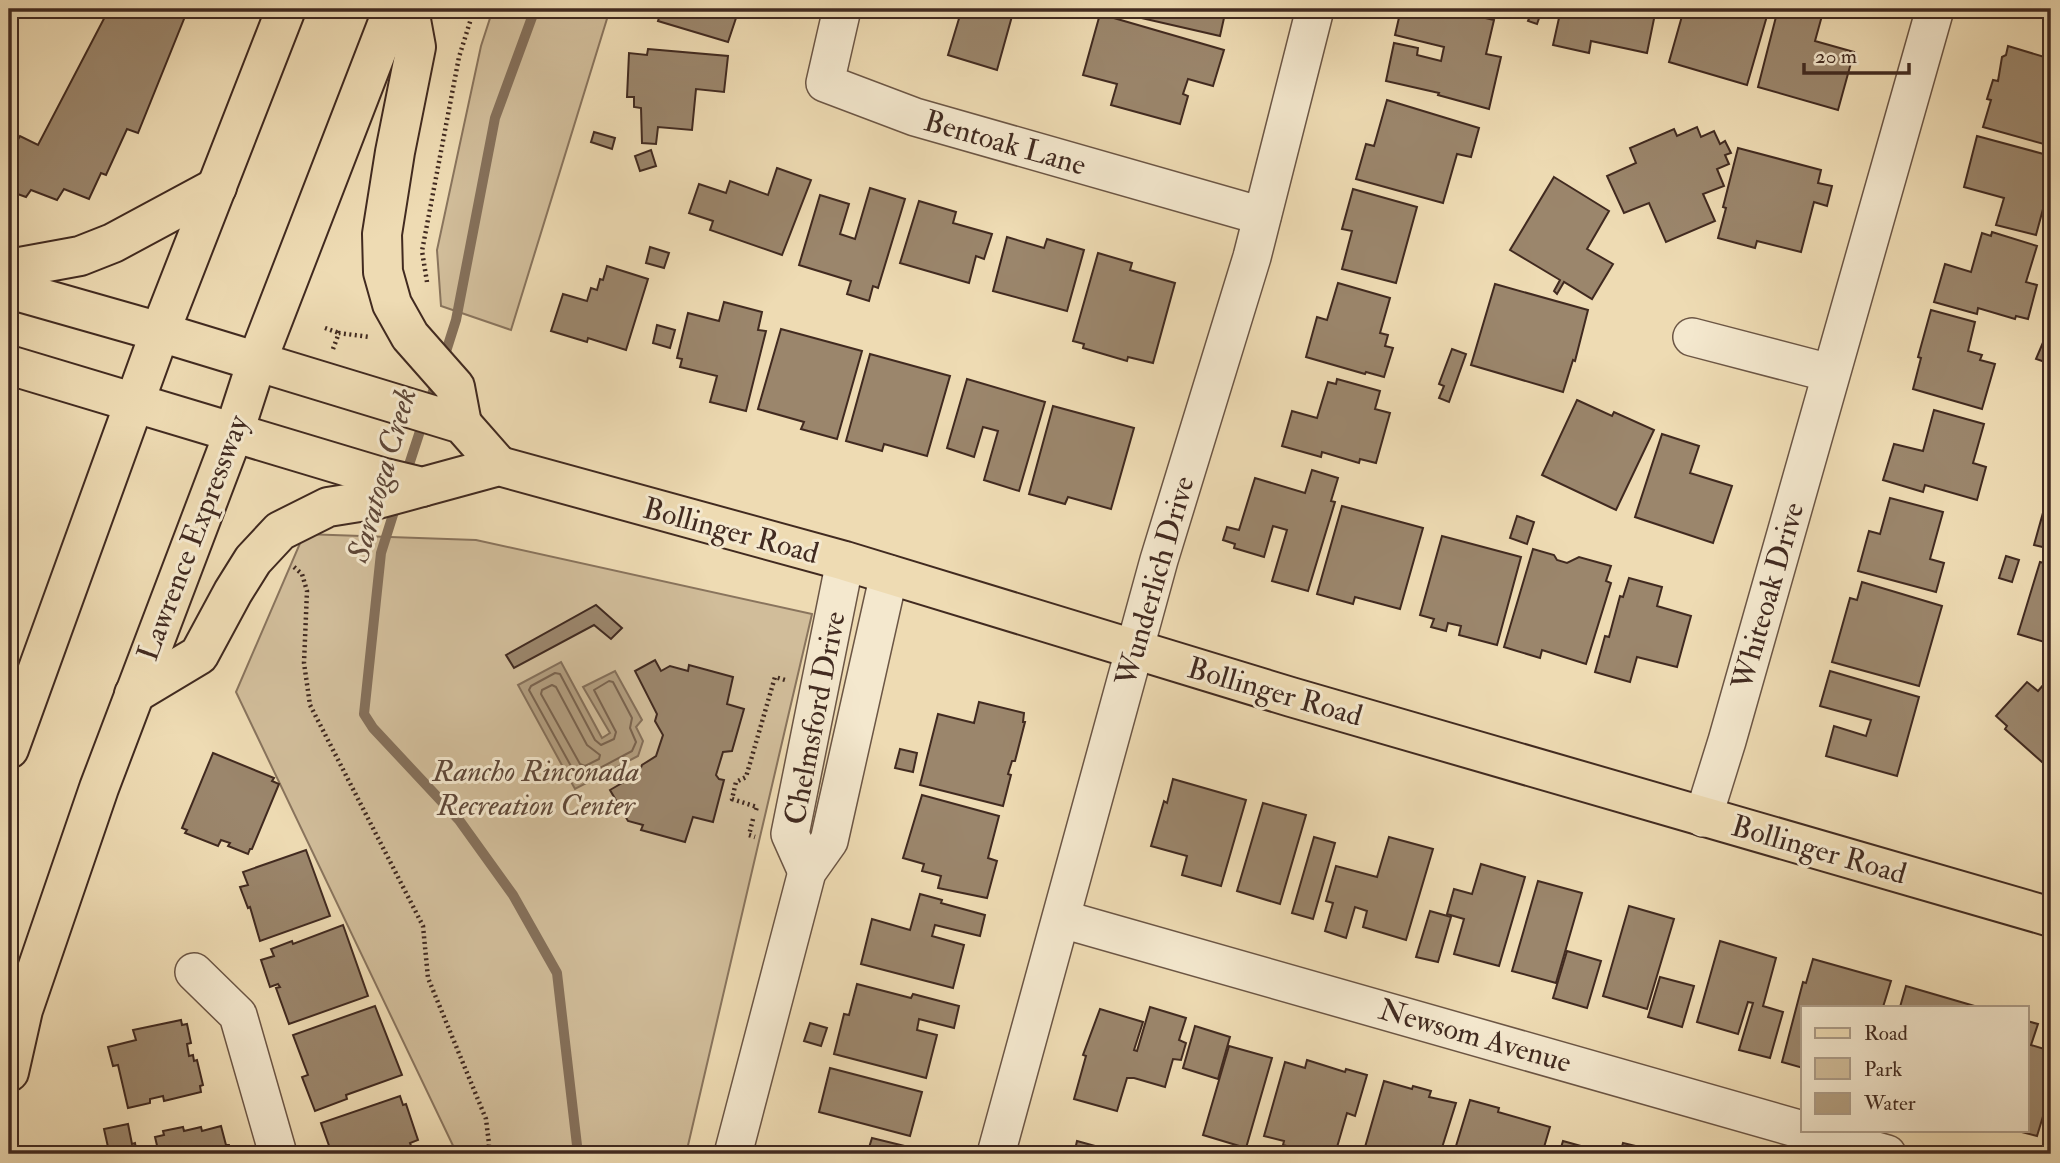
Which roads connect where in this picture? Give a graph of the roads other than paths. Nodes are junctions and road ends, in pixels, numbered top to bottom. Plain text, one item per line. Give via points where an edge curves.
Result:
1 (286, 9) edge
2 (393, 9) edge
3 (408, 9) edge
4 (842, 9) edge
5 (1315, 9) edge
6 (1935, 9) edge
7 (217, 187) junction
8 (1262, 216) junction
9 (9, 269) edge
10 (9, 289) edge
11 (160, 332) junction
12 (1692, 337) dead end
13 (257, 361) junction
14 (9, 365) edge
15 (1830, 373) junction
16 (136, 402) junction
17 (454, 410) junction
18 (234, 432) junction
19 (499, 466) junction
20 (382, 488) junction
21 (845, 562) junction
22 (889, 574) junction
23 (1134, 650) junction
24 (134, 694) junction
25 (9, 749) edge
26 (1703, 818) junction
27 (807, 872) junction
28 (2051, 917) edge
29 (1062, 919) junction
30 (194, 972) dead end
31 (9, 1072) edge
32 (1801, 1130) edge
33 (1810, 1132) edge
34 (278, 1154) edge
35 (733, 1154) edge
36 (996, 1154) edge
37 (1887, 1154) edge

1 - 7 main road
2 - 13 main road, Lawrence Expressway
3 - 17 main road via 416,47 382,234 383,272 392,304 425,353
4 - 8 street, Bentoak Lane via 825,83 915,117
5 - 8 street, Wunderlich Drive
6 - 15 street, Whiteoak Drive
7 - 9 main road via 113,243 80,256
7 - 11 main road
8 - 23 street, Wunderlich Drive
10 - 11 main road
11 - 13 main road
11 - 16 main road
12 - 15 street
13 - 17 main road via 408,407
13 - 18 main road, Lawrence Expressway
14 - 16 main road
15 - 26 street, Whiteoak Drive
16 - 18 main road
16 - 25 main road
17 - 19 main road
18 - 20 main road
18 - 24 main road, Lawrence Expressway
19 - 20 main road via 422,487
19 - 21 main road, Bollinger Road
20 - 24 main road via 280,531 253,561 199,654
21 - 22 main road, Bollinger Road
21 - 27 street, Chelmsford Drive via 790,834
22 - 23 main road, Bollinger Road
22 - 27 street, Chelmsford Drive via 830,841
23 - 26 main road, Bollinger Road
23 - 29 street, Wunderlich Drive
24 - 31 main road, Lawrence Expressway via 23,1010
26 - 28 main road, Bollinger Road
27 - 35 street, Chelmsford Drive
29 - 32 street, Newsom Avenue
29 - 36 street, Wunderlich Drive
30 - 34 street via 238,1015
33 - 37 street, Newsom Avenue

